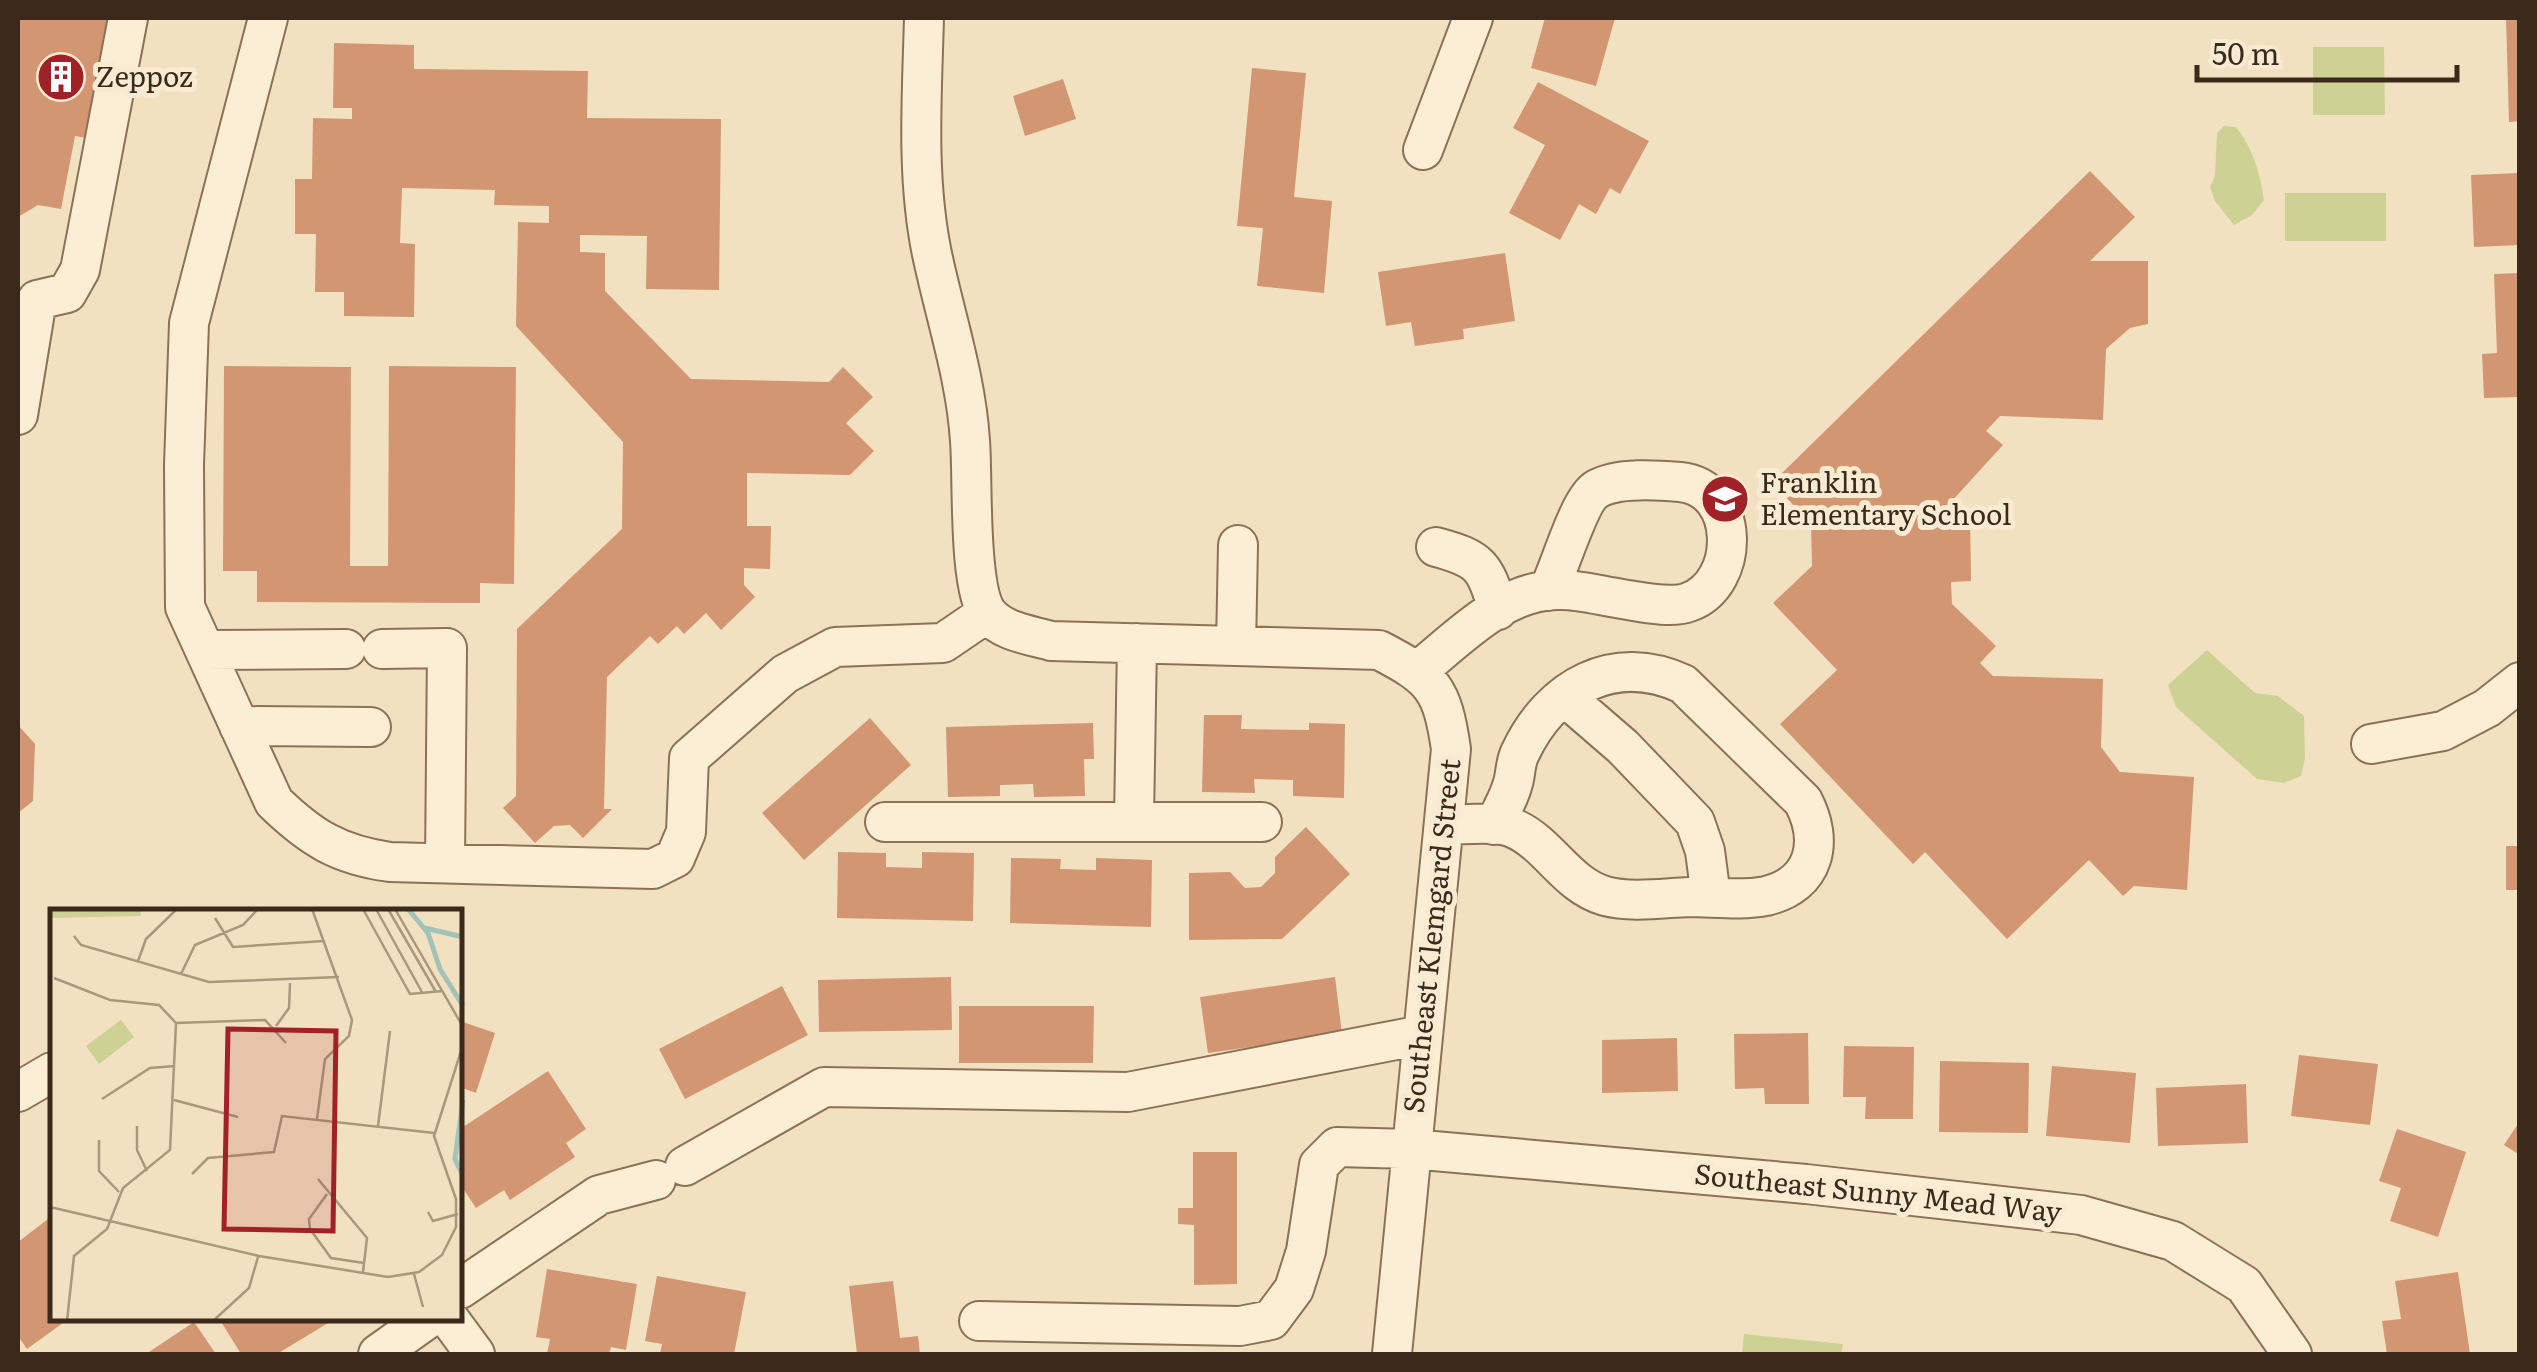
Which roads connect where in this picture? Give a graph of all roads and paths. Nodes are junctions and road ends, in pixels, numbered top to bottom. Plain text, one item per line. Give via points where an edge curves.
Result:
1 (128, 18) edge
2 (268, 18) edge
3 (924, 18) edge
4 (1473, 18) edge
5 (1424, 150) dead end
6 (27, 298) edge
7 (18, 415) edge
8 (1238, 544) dead end
9 (1436, 547) dead end
10 (1548, 591) junction
11 (1498, 610) junction
12 (987, 613) junction
13 (1137, 642) junction
14 (1236, 646) junction
15 (206, 650) junction
16 (1419, 670) junction
17 (2520, 682) edge
18 (1564, 696) junction
19 (239, 726) junction
20 (371, 728) dead end
21 (2372, 744) dead end
22 (1134, 820) junction
23 (885, 822) dead end
24 (1262, 822) dead end
25 (1444, 825) junction
26 (1494, 825) junction
27 (446, 863) junction
28 (1711, 897) junction
29 (1422, 1035) junction
30 (50, 1073) edge
31 (18, 1092) edge
32 (1411, 1149) junction
33 (462, 1291) edge
34 (462, 1308) edge
35 (979, 1320) dead end
36 (423, 1322) edge
37 (378, 1354) edge
38 (475, 1354) edge
39 (1392, 1354) edge
40 (2292, 1354) edge

1 - 6 street via 80,270 67,293
2 - 15 street via 189,323 186,607
3 - 12 street via 922,157 931,251 962,385 974,564
4 - 5 street
6 - 7 street
8 - 14 street
9 - 11 street via 1475,559
10 - 10 street via 1685,604 1705,595 1727,560 1720,508 1686,482 1596,489
10 - 11 street
11 - 16 street
12 - 13 street via 1008,629 1050,640
12 - 27 street via 943,643 835,647 785,674 689,758 686,832 675,858 653,870
13 - 14 street
13 - 22 street
14 - 16 street via 1379,650
15 - 19 street
15 - 27 street via 448,648
16 - 25 street, Southeast Klemgard Street via 1444,705 1451,749
17 - 21 street via 2443,731
18 - 26 street via 1518,757
18 - 28 street via 1695,822
18 - 28 street via 1609,672 1661,674 1683,684 1804,801 1816,824 1806,872 1766,896
19 - 20 street
19 - 27 street via 274,802 321,842 356,858
22 - 23 street
22 - 24 street
25 - 26 street
25 - 29 street, Southeast Klemgard Street
26 - 28 street via 1512,827 1584,887 1606,896
29 - 32 street, Southeast Klemgard Street
29 - 33 street via 1128,1092 824,1087 671,1173 599,1195
30 - 31 street
32 - 35 street, Southeast Sunny Mead Way via 1338,1148 1319,1165 1294,1289 1271,1320 1240,1326
32 - 39 street, Southeast Klemgard Street
32 - 40 street, Southeast Sunny Mead Way via 2081,1215 2173,1241 2244,1284
34 - 38 street
36 - 37 street

